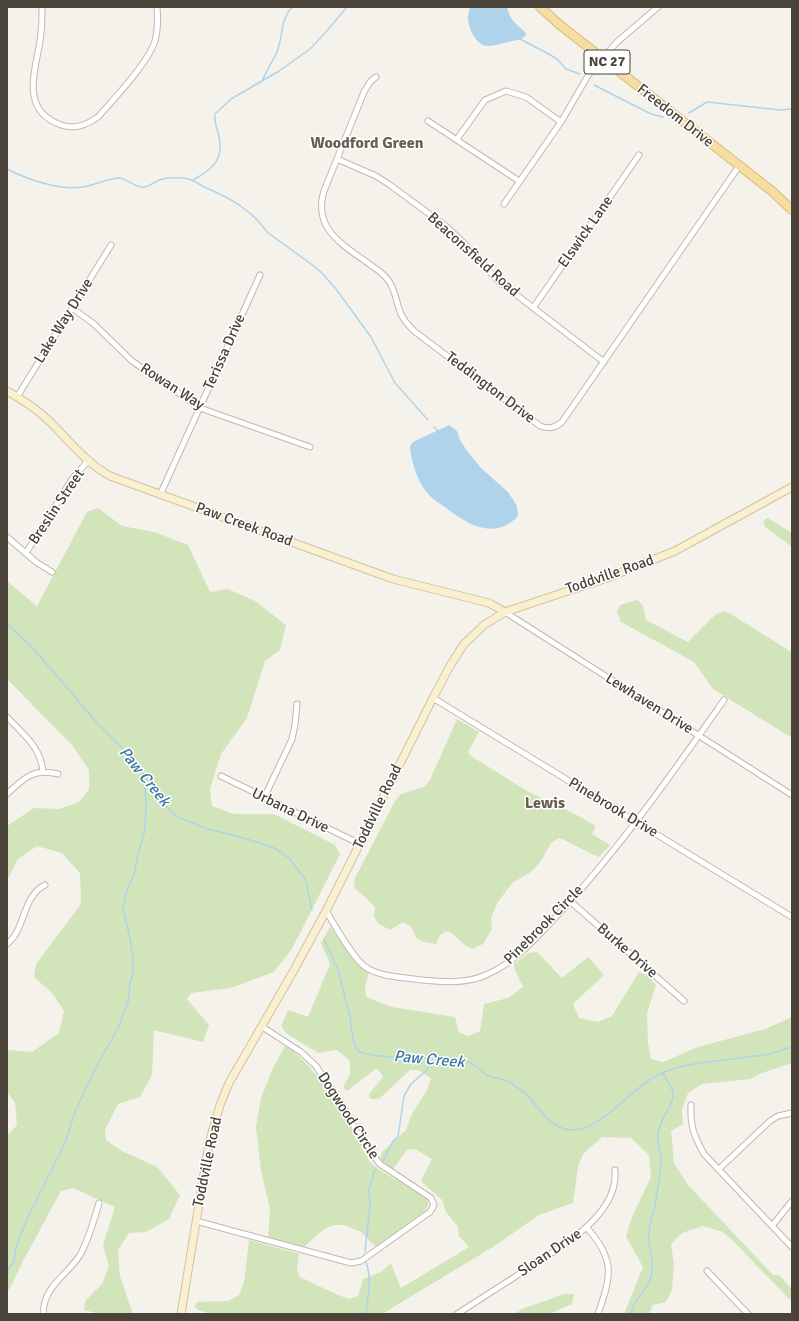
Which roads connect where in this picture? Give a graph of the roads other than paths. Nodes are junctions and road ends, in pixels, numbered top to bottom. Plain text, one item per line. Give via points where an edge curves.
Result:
1 (42, 7) edge
2 (157, 7) edge
3 (540, 7) edge
4 (658, 7) edge
5 (602, 59) junction
6 (376, 77) dead end
7 (428, 121) dead end
8 (561, 122) junction
9 (457, 139) junction
10 (639, 155) dead end
11 (337, 159) junction
12 (739, 166) junction
13 (519, 182) junction
14 (504, 204) dead end
15 (792, 210) edge
16 (111, 245) dead end
17 (260, 275) dead end
18 (72, 308) junction
19 (533, 308) junction
20 (604, 362) junction
21 (7, 391) edge
22 (17, 397) junction
23 (200, 408) junction
24 (310, 447) dead end
25 (88, 461) junction
26 (792, 487) edge
27 (160, 495) junction
28 (7, 536) edge
29 (26, 553) junction
30 (52, 572) dead end
31 (505, 612) junction
32 (433, 698) junction
33 (724, 700) dead end
34 (297, 704) dead end
35 (7, 717) edge
36 (699, 736) junction
37 (43, 772) junction
38 (58, 774) dead end
39 (221, 776) dead end
40 (7, 794) edge
41 (792, 795) edge
42 (264, 798) junction
43 (636, 822) junction
44 (360, 844) junction
45 (45, 885) dead end
46 (570, 902) junction
47 (326, 911) junction
48 (792, 917) edge
49 (7, 944) edge
50 (684, 1001) dead end
51 (261, 1026) junction
52 (692, 1105) dead end
53 (792, 1114) edge
54 (720, 1169) junction
55 (615, 1170) dead end
56 (792, 1201) edge
57 (99, 1203) dead end
58 (196, 1221) junction
59 (772, 1226) junction
60 (586, 1228) junction
61 (792, 1247) edge
62 (707, 1271) dead end
63 (43, 1314) edge
64 (181, 1314) edge
65 (457, 1314) edge
66 (598, 1314) edge
67 (748, 1314) edge

1 - 2 street via 41,38 33,84 34,100 47,118 71,127 82,126 98,117 141,66 155,40
3 - 5 main road, Freedom Drive / NC 27
4 - 5 street via 617,42
5 - 8 street via 582,84
5 - 12 main road, Freedom Drive / NC 27
6 - 11 street, Teddington Drive via 364,92
7 - 9 street
8 - 9 street via 526,96 506,91 485,100
8 - 13 street
9 - 13 street
10 - 19 street, Elswick Lane
11 - 19 street, Beaconsfield Road via 376,176 447,227 490,274
11 - 20 street, Teddington Drive via 322,197 325,224 337,240 389,281 401,314 414,331 545,428 555,427 562,422
12 - 15 main road, Freedom Drive / NC 27
12 - 20 street, Teddington Drive
13 - 14 street
16 - 18 street, Lake Way Drive
17 - 23 street, Terissa Drive
18 - 22 street, Lake Way Drive
18 - 23 street, Rowan Way via 94,324 132,361
19 - 20 street, Beaconsfield Road
21 - 22 street, Paw Creek Road
22 - 25 street, Paw Creek Road via 47,419
23 - 24 street, Rowan Way
23 - 27 street, Terissa Drive
25 - 27 street, Paw Creek Road via 110,476
25 - 29 street, Breslin Street via 72,479
26 - 31 street, Toddville Road via 675,551 614,576
27 - 31 street, Paw Creek Road via 393,579 489,603
28 - 29 street
29 - 30 street
31 - 32 street, Toddville Road via 484,625 464,644
31 - 36 street, Lewhaven Drive
32 - 43 street, Pinebrook Drive
32 - 44 street, Toddville Road
33 - 36 street, Pinebrook Circle
34 - 42 street via 292,739
35 - 37 street via 35,748 42,762
36 - 41 street, Lewhaven Drive
36 - 43 street, Pinebrook Circle
37 - 38 street
37 - 40 street via 29,775
39 - 42 street, Urbana Drive
42 - 44 street, Urbana Drive
43 - 46 street, Pinebrook Circle
43 - 48 street, Pinebrook Drive
44 - 47 street, Toddville Road
45 - 49 street via 33,895 16,932
46 - 47 street, Pinebrook Circle via 542,932 506,964 486,975 454,982 391,976 370,969 361,962
46 - 50 street, Burke Drive
47 - 51 street, Toddville Road
51 - 58 street, Toddville Road via 236,1068 220,1105 209,1143
51 - 58 street, Dogwood Circle via 310,1059 374,1159 431,1198 434,1205 430,1212 361,1261 351,1263
52 - 54 street via 691,1123 695,1138 704,1154
53 - 54 street via 778,1116 770,1121
54 - 59 street
55 - 60 street, Sloan Drive via 616,1179 612,1194
56 - 59 street
57 - 63 street via 79,1257 47,1294 43,1303
58 - 64 street, Toddville Road
59 - 61 street
60 - 65 street, Sloan Drive
60 - 66 street via 601,1245 608,1266 607,1285
62 - 67 street

